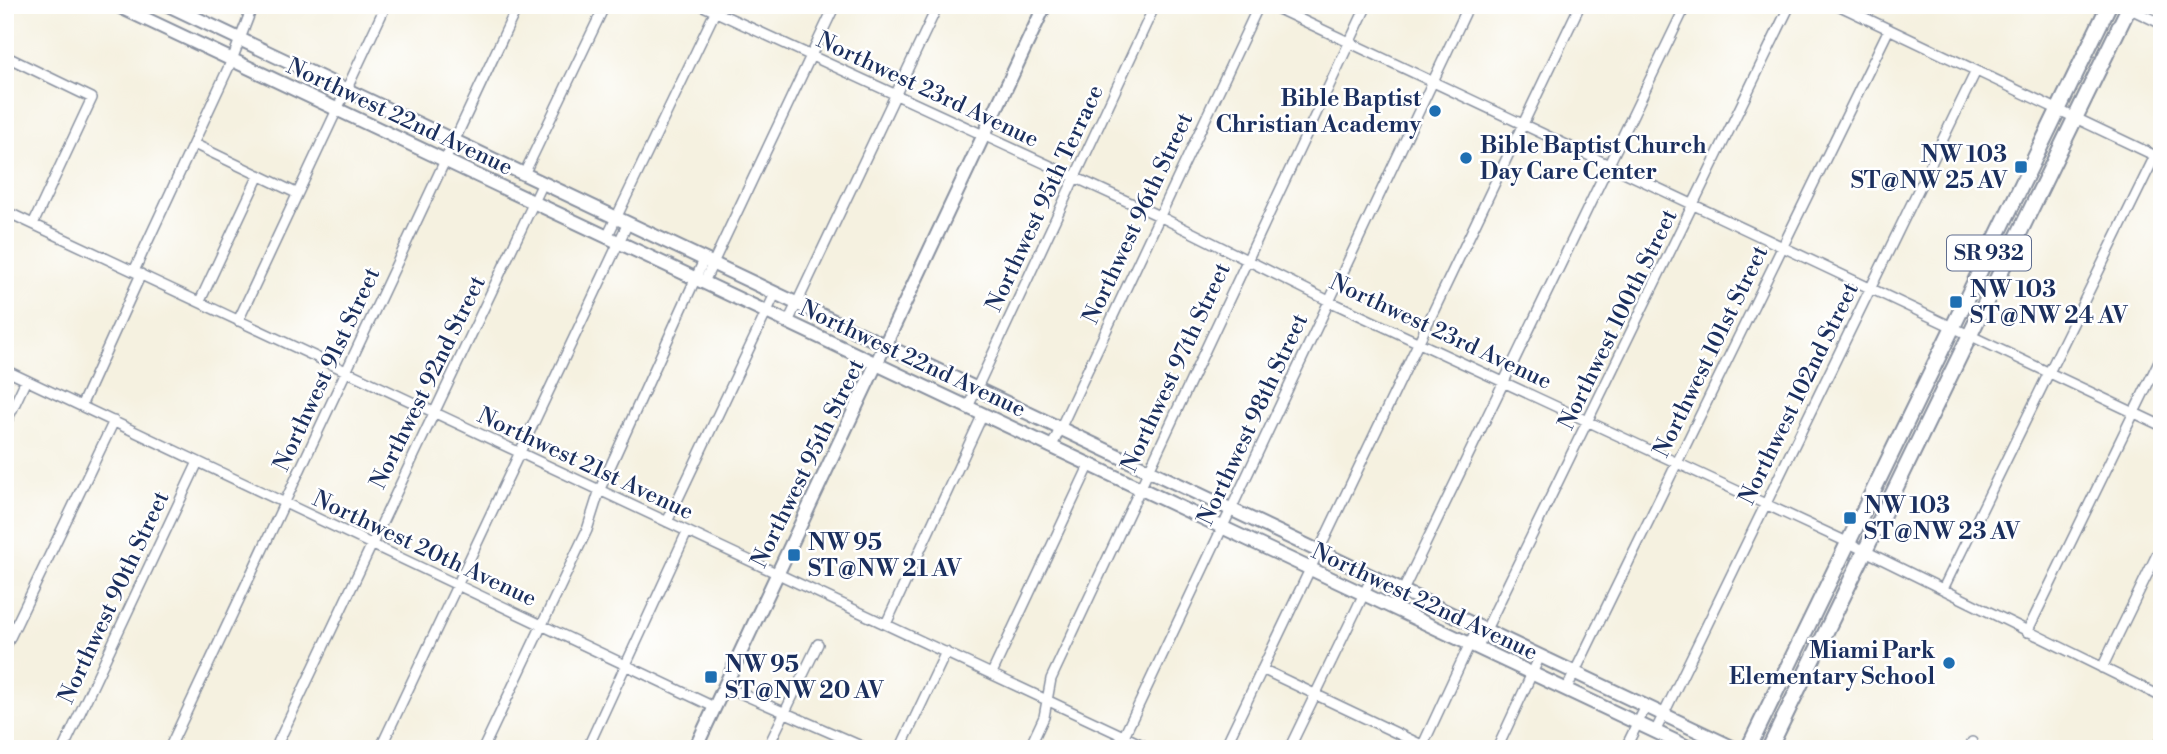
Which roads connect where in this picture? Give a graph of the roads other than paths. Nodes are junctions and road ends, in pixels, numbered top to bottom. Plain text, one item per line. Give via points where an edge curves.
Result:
1 (168, 5) edge
2 (253, 5) edge
3 (386, 5) edge
4 (518, 5) edge
5 (605, 5) edge
6 (701, 5) edge
7 (726, 5) edge
8 (835, 5) edge
9 (938, 5) edge
10 (1045, 5) edge
11 (1155, 5) edge
12 (1259, 5) edge
13 (1270, 5) edge
14 (1367, 5) edge
15 (1469, 5) edge
16 (1580, 5) edge
17 (1686, 5) edge
18 (1790, 5) edge
19 (2109, 5) edge
20 (121, 6) edge
21 (1844, 6) edge
22 (2127, 6) edge
23 (715, 12) junction
24 (2162, 24) edge
25 (1889, 29) junction
26 (239, 39) junction
27 (1349, 42) junction
28 (5, 55) edge
29 (812, 56) junction
30 (232, 60) junction
31 (1976, 71) junction
32 (1433, 81) junction
33 (346, 90) junction
34 (896, 96) junction
35 (337, 109) junction
36 (2059, 109) junction
37 (2076, 117) junction
38 (1523, 124) junction
39 (983, 136) junction
40 (454, 141) junction
41 (194, 144) junction
42 (2159, 157) edge
43 (445, 160) junction
44 (1610, 165) junction
45 (524, 174) junction
46 (259, 175) junction
47 (1076, 179) junction
48 (543, 183) junction
49 (296, 193) junction
50 (534, 202) junction
51 (1694, 205) junction
52 (5, 211) edge
53 (1159, 216) junction
54 (622, 220) junction
55 (33, 224) junction
56 (613, 240) junction
57 (1782, 247) junction
58 (1247, 258) junction
59 (708, 262) junction
60 (137, 272) junction
61 (699, 280) junction
62 (1870, 289) junction
63 (775, 294) junction
64 (1329, 300) junction
65 (200, 301) junction
66 (797, 304) junction
67 (767, 312) junction
68 (239, 321) junction
69 (788, 322) junction
70 (1953, 327) junction
71 (1969, 335) junction
72 (1419, 341) junction
73 (887, 345) junction
74 (2162, 355) edge
75 (878, 364) junction
76 (5, 370) edge
77 (345, 372) junction
78 (2049, 374) junction
79 (26, 380) junction
80 (1504, 382) junction
81 (976, 386) junction
82 (80, 405) junction
83 (968, 407) junction
84 (2134, 412) junction
85 (435, 413) junction
86 (983, 414) junction
87 (114, 421) junction
88 (1588, 422) junction
89 (5, 425) edge
90 (1061, 426) junction
91 (2162, 426) edge
92 (1051, 448) junction
93 (520, 452) junction
94 (198, 461) junction
95 (1677, 464) junction
96 (1089, 467) junction
97 (1148, 469) junction
98 (600, 489) junction
99 (1139, 489) junction
100 (286, 503) junction
101 (1765, 505) junction
102 (1232, 508) junction
103 (667, 522) junction
104 (1223, 529) junction
105 (687, 532) junction
106 (1847, 542) junction
107 (370, 544) junction
108 (2162, 544) edge
109 (1320, 550) junction
110 (1864, 551) junction
111 (1310, 570) junction
112 (776, 575) junction
113 (1373, 575) junction
114 (457, 585) junction
115 (1404, 589) junction
116 (1942, 589) junction
117 (1364, 595) junction
118 (1394, 610) junction
119 (886, 624) junction
120 (542, 625) junction
121 (1483, 628) junction
122 (2027, 632) junction
123 (818, 644) dead end
124 (1473, 647) junction
125 (5, 648) edge
126 (946, 652) junction
127 (1540, 656) junction
128 (626, 666) junction
129 (2102, 668) junction
130 (1262, 669) junction
131 (1575, 672) junction
132 (992, 673) junction
133 (1532, 674) junction
134 (724, 686) junction
135 (1566, 690) junction
136 (1315, 694) junction
137 (2162, 697) edge
138 (1048, 699) junction
139 (1646, 706) junction
140 (714, 707) junction
141 (785, 713) junction
142 (1663, 715) junction
143 (1637, 724) junction
144 (1655, 732) junction
145 (1124, 736) junction
146 (2162, 740) edge
147 (1425, 748) edge
148 (63, 749) edge
149 (169, 749) edge
150 (275, 749) edge
151 (380, 749) edge
152 (483, 749) edge
153 (587, 749) edge
154 (695, 749) edge
155 (767, 749) edge
156 (868, 749) edge
157 (900, 749) edge
158 (1029, 749) edge
159 (1151, 749) edge
160 (1224, 749) edge
161 (1289, 749) edge
162 (1497, 749) edge
163 (1625, 749) edge
164 (1692, 749) edge
165 (1737, 749) edge
166 (1748, 749) edge
167 (1769, 749) edge
168 (2157, 749) edge

1 - 26 main road, Northwest 22nd Avenue
2 - 26 street
3 - 33 street
4 - 40 street, Northwest 91st Street
5 - 45 street
6 - 23 street, Northwest 23rd Avenue
7 - 23 street
8 - 29 street
9 - 34 street
10 - 39 main road, Northwest 95th Street
11 - 47 street, Northwest 95th Terrace
12 - 53 street, Northwest 96th Street
13 - 27 street
14 - 27 street, Northwest 97th Street
15 - 32 street, Northwest 98th Street
16 - 38 street
17 - 44 street
18 - 51 street, Northwest 100th Street
19 - 36 main road, SR 932
20 - 30 main road, Northwest 22nd Avenue
21 - 25 street
22 - 24 street
22 - 37 main road, SR 932
23 - 29 street, Northwest 23rd Avenue
23 - 54 street
25 - 31 street
25 - 57 street, Northwest 101st Street
26 - 30 street
26 - 33 main road, Northwest 22nd Avenue
27 - 32 street
27 - 58 street, Northwest 97th Street
28 - 55 street via 92,98
29 - 34 street, Northwest 23rd Avenue
29 - 59 street
30 - 35 main road, Northwest 22nd Avenue
30 - 41 street
31 - 36 street
31 - 62 street, Northwest 102nd Street
32 - 38 street
32 - 64 street, Northwest 98th Street
33 - 35 street
33 - 40 main road, Northwest 22nd Avenue
34 - 39 street, Northwest 23rd Avenue
34 - 66 street
35 - 43 main road, Northwest 22nd Avenue
35 - 49 street
36 - 37 street
36 - 70 main road, SR 932
37 - 42 street
37 - 71 main road, SR 932
38 - 44 street
38 - 72 street
39 - 47 street, Northwest 23rd Avenue
39 - 73 main road, Northwest 95th Street
40 - 43 street, Northwest 91st Street
40 - 45 main road, Northwest 22nd Avenue
41 - 46 street
41 - 60 street
42 - 78 street
43 - 50 main road, Northwest 22nd Avenue
43 - 77 street, Northwest 91st Street
44 - 51 street
44 - 80 street
45 - 48 main road, Northwest 22nd Avenue
46 - 49 street
46 - 65 street
47 - 53 street, Northwest 23rd Avenue
47 - 81 street, Northwest 95th Terrace
48 - 50 street, Northwest 92nd Street
48 - 54 main road, Northwest 22nd Avenue
49 - 68 street
50 - 56 main road, Northwest 22nd Avenue
50 - 85 street, Northwest 92nd Street
51 - 57 street
51 - 88 street, Northwest 100th Street
52 - 55 street, Northwest 21st Avenue
53 - 58 street, Northwest 23rd Avenue
53 - 90 street, Northwest 96th Street
54 - 56 street
54 - 59 main road, Northwest 22nd Avenue
55 - 60 street, Northwest 21st Avenue
56 - 61 main road, Northwest 22nd Avenue
56 - 93 street
57 - 62 street
57 - 95 street, Northwest 101st Street
58 - 64 street, Northwest 23rd Avenue
58 - 97 street, Northwest 97th Street
59 - 61 street
59 - 63 main road, Northwest 22nd Avenue
60 - 65 street, Northwest 21st Avenue
60 - 82 street
61 - 67 main road, Northwest 22nd Avenue
61 - 98 street
62 - 70 street
62 - 101 street, Northwest 102nd Street
63 - 66 main road, Northwest 22nd Avenue
63 - 67 street
64 - 72 street, Northwest 23rd Avenue
64 - 102 street, Northwest 98th Street
65 - 68 street, Northwest 21st Avenue
66 - 69 street
66 - 73 main road, Northwest 22nd Avenue
67 - 69 main road, Northwest 22nd Avenue
67 - 103 street
68 - 77 street, Northwest 21st Avenue
69 - 75 main road, Northwest 22nd Avenue
70 - 71 street
70 - 106 main road, SR 932
71 - 78 street
71 - 110 main road, SR 932
72 - 80 street, Northwest 23rd Avenue
72 - 109 street
73 - 75 main road, Northwest 95th Street
73 - 81 main road, Northwest 22nd Avenue
74 - 84 street
75 - 83 main road, Northwest 22nd Avenue
75 - 112 main road, Northwest 95th Street
76 - 79 street, Northwest 20th Avenue
77 - 85 street, Northwest 21st Avenue
77 - 100 street, Northwest 91st Street
78 - 84 street
78 - 116 street
79 - 82 street, Northwest 20th Avenue
79 - 89 street
80 - 88 street, Northwest 23rd Avenue
80 - 115 street
81 - 83 street, Northwest 95th Terrace
81 - 90 main road, Northwest 22nd Avenue
82 - 87 street, Northwest 20th Avenue
83 - 86 main road, Northwest 22nd Avenue
84 - 91 street
84 - 122 street
85 - 93 street, Northwest 21st Avenue
85 - 107 street, Northwest 92nd Street
86 - 92 main road, Northwest 22nd Avenue
86 - 119 street
87 - 94 street, Northwest 20th Avenue
87 - 125 street
88 - 95 street, Northwest 23rd Avenue
88 - 121 street, Northwest 100th Street
90 - 92 street, Northwest 96th Street
90 - 97 main road, Northwest 22nd Avenue
92 - 96 main road, Northwest 22nd Avenue
93 - 98 street, Northwest 21st Avenue
93 - 114 street
94 - 100 street, Northwest 20th Avenue
94 - 148 street, Northwest 90th Street
95 - 101 street, Northwest 23rd Avenue
95 - 131 street, Northwest 101st Street
96 - 99 main road, Northwest 22nd Avenue
96 - 132 street
97 - 99 street, Northwest 97th Street
97 - 102 main road, Northwest 22nd Avenue
98 - 103 street, Northwest 21st Avenue
98 - 120 street via 587,530
99 - 104 main road, Northwest 22nd Avenue
99 - 138 street, Northwest 97th Street via 1051,679
100 - 107 street, Northwest 20th Avenue
100 - 149 street, Northwest 91st Street
101 - 106 street, Northwest 23rd Avenue
101 - 142 street, Northwest 102nd Street
102 - 104 street, Northwest 98th Street
102 - 109 main road, Northwest 22nd Avenue
103 - 105 street, Northwest 21st Avenue
104 - 111 main road, Northwest 22nd Avenue
104 - 145 street, Northwest 98th Street
105 - 112 street, Northwest 21st Avenue
105 - 128 street
106 - 110 street, Northwest 23rd Avenue
106 - 166 main road, SR 932
107 - 114 street, Northwest 20th Avenue
107 - 150 street, Northwest 92nd Street
108 - 129 street
109 - 111 street
109 - 113 main road, Northwest 22nd Avenue
110 - 116 street, Northwest 23rd Avenue
110 - 167 main road, SR 932
111 - 117 main road, Northwest 22nd Avenue
111 - 130 street
112 - 119 street, Northwest 21st Avenue
112 - 134 main road, Northwest 95th Street
113 - 115 main road, Northwest 22nd Avenue
113 - 117 street
114 - 120 street, Northwest 20th Avenue
114 - 151 street
115 - 118 street
115 - 121 main road, Northwest 22nd Avenue
116 - 122 street, Northwest 23rd Avenue
117 - 118 main road, Northwest 22nd Avenue
117 - 136 street
118 - 124 main road, Northwest 22nd Avenue
119 - 126 street, Northwest 21st Avenue
120 - 128 street, Northwest 20th Avenue
120 - 152 street
121 - 124 street, Northwest 100th Street
121 - 127 main road, Northwest 22nd Avenue
122 - 129 street, Northwest 23rd Avenue
123 - 141 street
124 - 133 main road, Northwest 22nd Avenue
124 - 147 street, Northwest 100th Street
126 - 132 street, Northwest 21st Avenue
126 - 157 street
127 - 131 main road, Northwest 22nd Avenue
127 - 133 street
128 - 140 street, Northwest 20th Avenue
128 - 153 street
129 - 137 street, Northwest 23rd Avenue
130 - 136 street
130 - 160 street
131 - 135 street, Northwest 101st Street
131 - 139 main road, Northwest 22nd Avenue
132 - 138 street, Northwest 21st Avenue
133 - 135 main road, Northwest 22nd Avenue
133 - 162 street
134 - 140 main road, Northwest 95th Street
134 - 141 street
135 - 143 main road, Northwest 22nd Avenue
136 - 147 street
136 - 161 street
138 - 145 street, Northwest 21st Avenue
138 - 158 street, Northwest 97th Street
139 - 142 main road, Northwest 22nd Avenue
139 - 143 street
140 - 154 main road, Northwest 95th Street
141 - 155 street
141 - 156 street
142 - 144 street, Northwest 102nd Street
142 - 165 main road, Northwest 22nd Avenue
143 - 144 main road, Northwest 22nd Avenue
143 - 163 street
144 - 164 main road, Northwest 22nd Avenue
145 - 159 street, Northwest 21st Avenue
146 - 168 street

